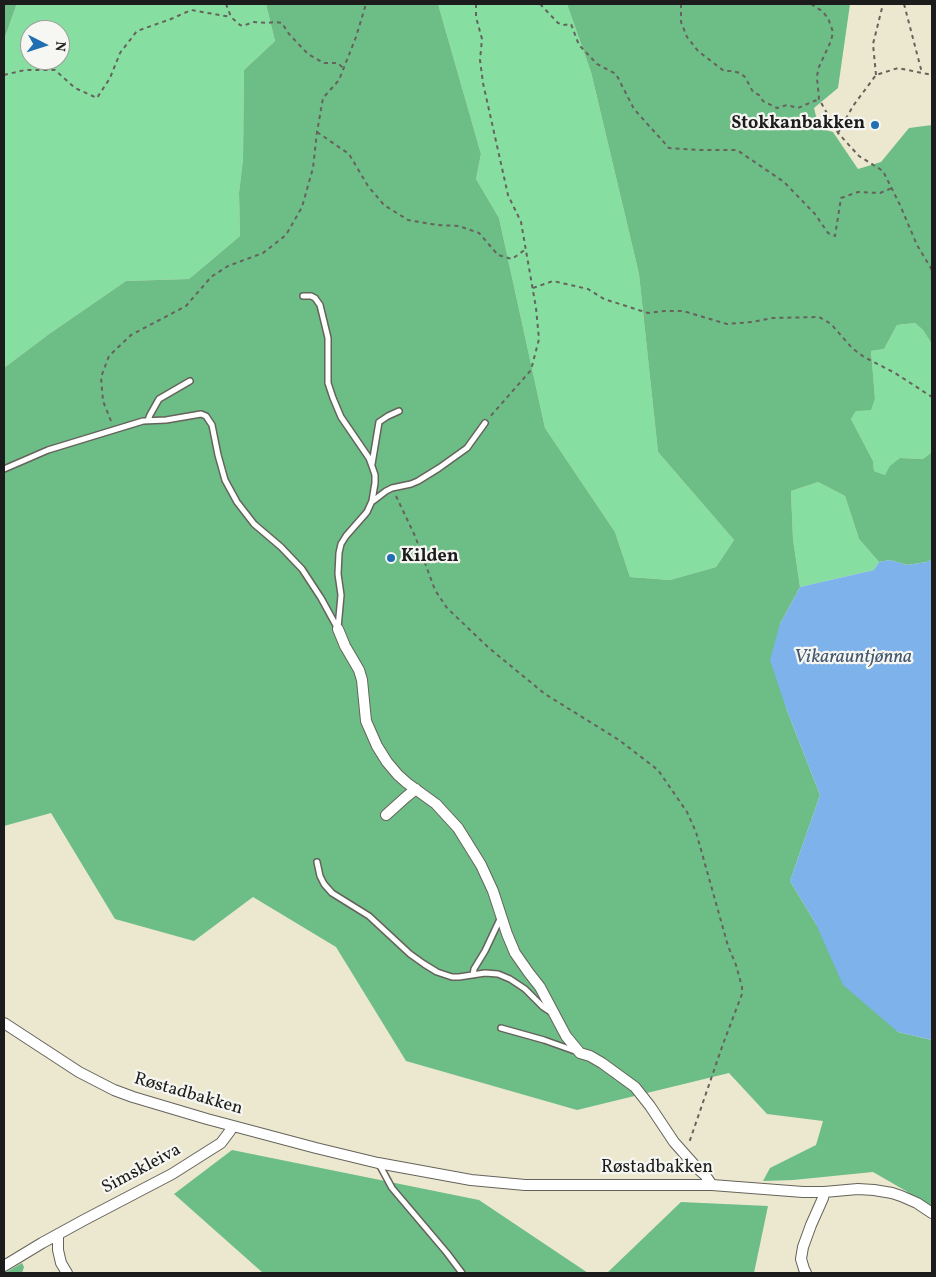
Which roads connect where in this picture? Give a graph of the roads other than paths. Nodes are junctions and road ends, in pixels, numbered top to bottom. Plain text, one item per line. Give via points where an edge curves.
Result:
1 (303, 296) dead end
2 (190, 381) dead end
3 (398, 411) dead end
4 (148, 420) junction
5 (485, 423) road end
6 (372, 464) junction
7 (4, 469) edge
8 (372, 501) junction
9 (338, 629) junction
10 (416, 789) junction
11 (386, 815) dead end
12 (317, 862) dead end
13 (502, 915) junction
14 (473, 975) junction
15 (554, 1014) junction
16 (4, 1023) edge
17 (501, 1028) dead end
18 (580, 1053) junction
19 (233, 1126) junction
20 (378, 1164) junction
21 (712, 1184) junction
22 (824, 1192) junction
23 (932, 1213) edge
24 (58, 1234) junction
25 (4, 1266) edge
26 (67, 1273) edge
27 (462, 1273) edge
28 (806, 1273) edge

1 - 6 lane via 315,298 320,305 328,338 328,382 333,398
2 - 4 lane via 159,399
3 - 6 lane via 379,422
4 - 7 lane via 48,450
4 - 9 lane via 206,416 212,425 225,480 237,502 254,524 302,569
5 - 8 lane via 467,448 439,468 410,484 386,490
6 - 8 lane via 375,483
8 - 9 lane via 341,544
9 - 10 street via 360,670 366,721 377,746 398,775
10 - 11 street
10 - 13 street via 436,804 458,828 480,865
12 - 14 lane via 324,884 332,892 369,916 410,954 437,972 452,977
13 - 14 lane
13 - 15 street via 515,953 540,987
14 - 15 lane via 498,974 510,979
15 - 18 street
16 - 19 street, Røstadbakken via 78,1072 114,1090
17 - 18 lane via 560,1044
18 - 21 street via 590,1056 634,1087 674,1142
19 - 20 street, Røstadbakken
19 - 24 street, Simskleiva via 221,1143 172,1174
20 - 21 street, Røstadbakken via 501,1184
20 - 27 lane via 392,1188
21 - 22 street, Røstadbakken
22 - 23 street, Røstadbakken via 858,1189 892,1193
22 - 28 street via 803,1247 801,1259
24 - 25 street, Simskleiva
24 - 26 street via 58,1250

